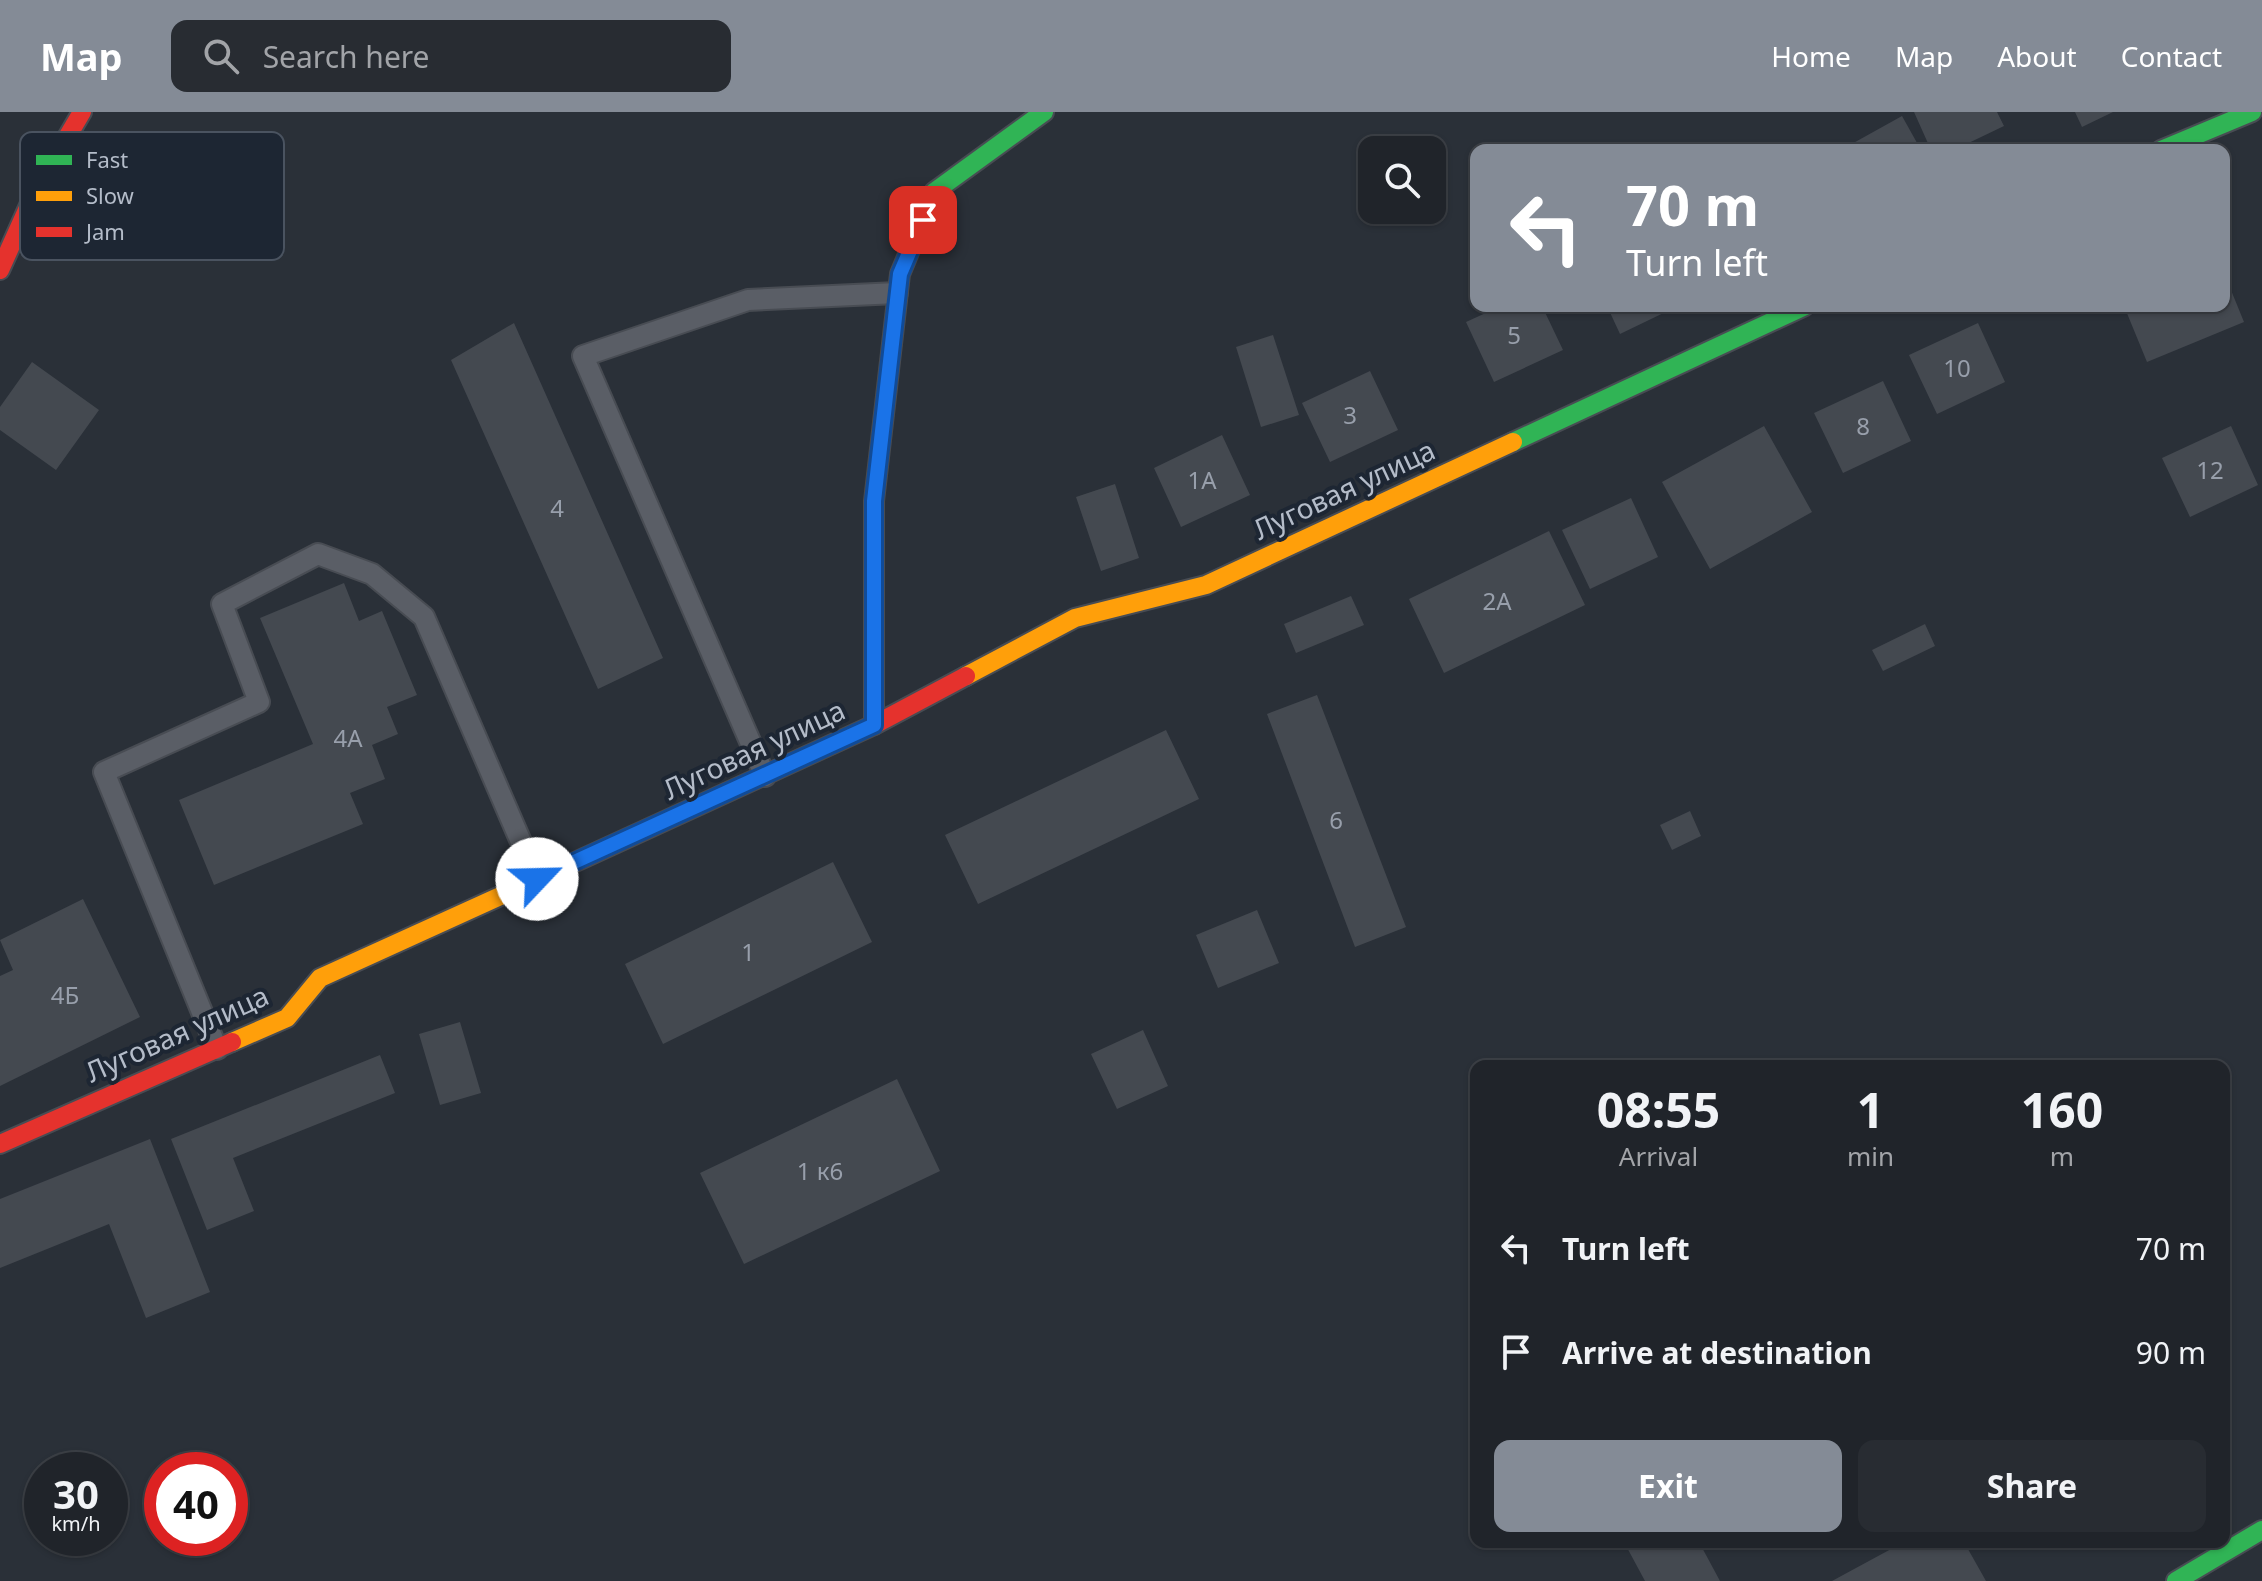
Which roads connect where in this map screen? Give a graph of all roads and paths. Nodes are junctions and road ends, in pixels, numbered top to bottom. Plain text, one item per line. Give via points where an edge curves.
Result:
1 (82, 112) edge
2 (1044, 112) edge
3 (2252, 112) edge
4 (70, 132) edge
5 (2175, 144) edge
6 (20, 226) edge
7 (0, 270) edge
8 (897, 293) junction
9 (1792, 312) edge
10 (874, 725) junction
11 (765, 776) junction
12 (537, 879) junction
13 (217, 1049) junction
14 (0, 1144) edge
15 (2262, 1530) edge
16 (2176, 1581) edge

1 - 4 street
2 - 8 street via 934,192
3 - 5 street
6 - 7 street
8 - 10 street via 874,501
8 - 11 lane via 748,300 583,356
9 - 10 street, Луговая улица via 1206,585 1075,618
10 - 11 street, Луговая улица
11 - 12 street, Луговая улица
12 - 13 street, Луговая улица via 320,978 287,1018
12 - 13 lane via 424,617 372,574 318,554 222,604 259,702 104,772
13 - 14 street, Луговая улица
15 - 16 street

